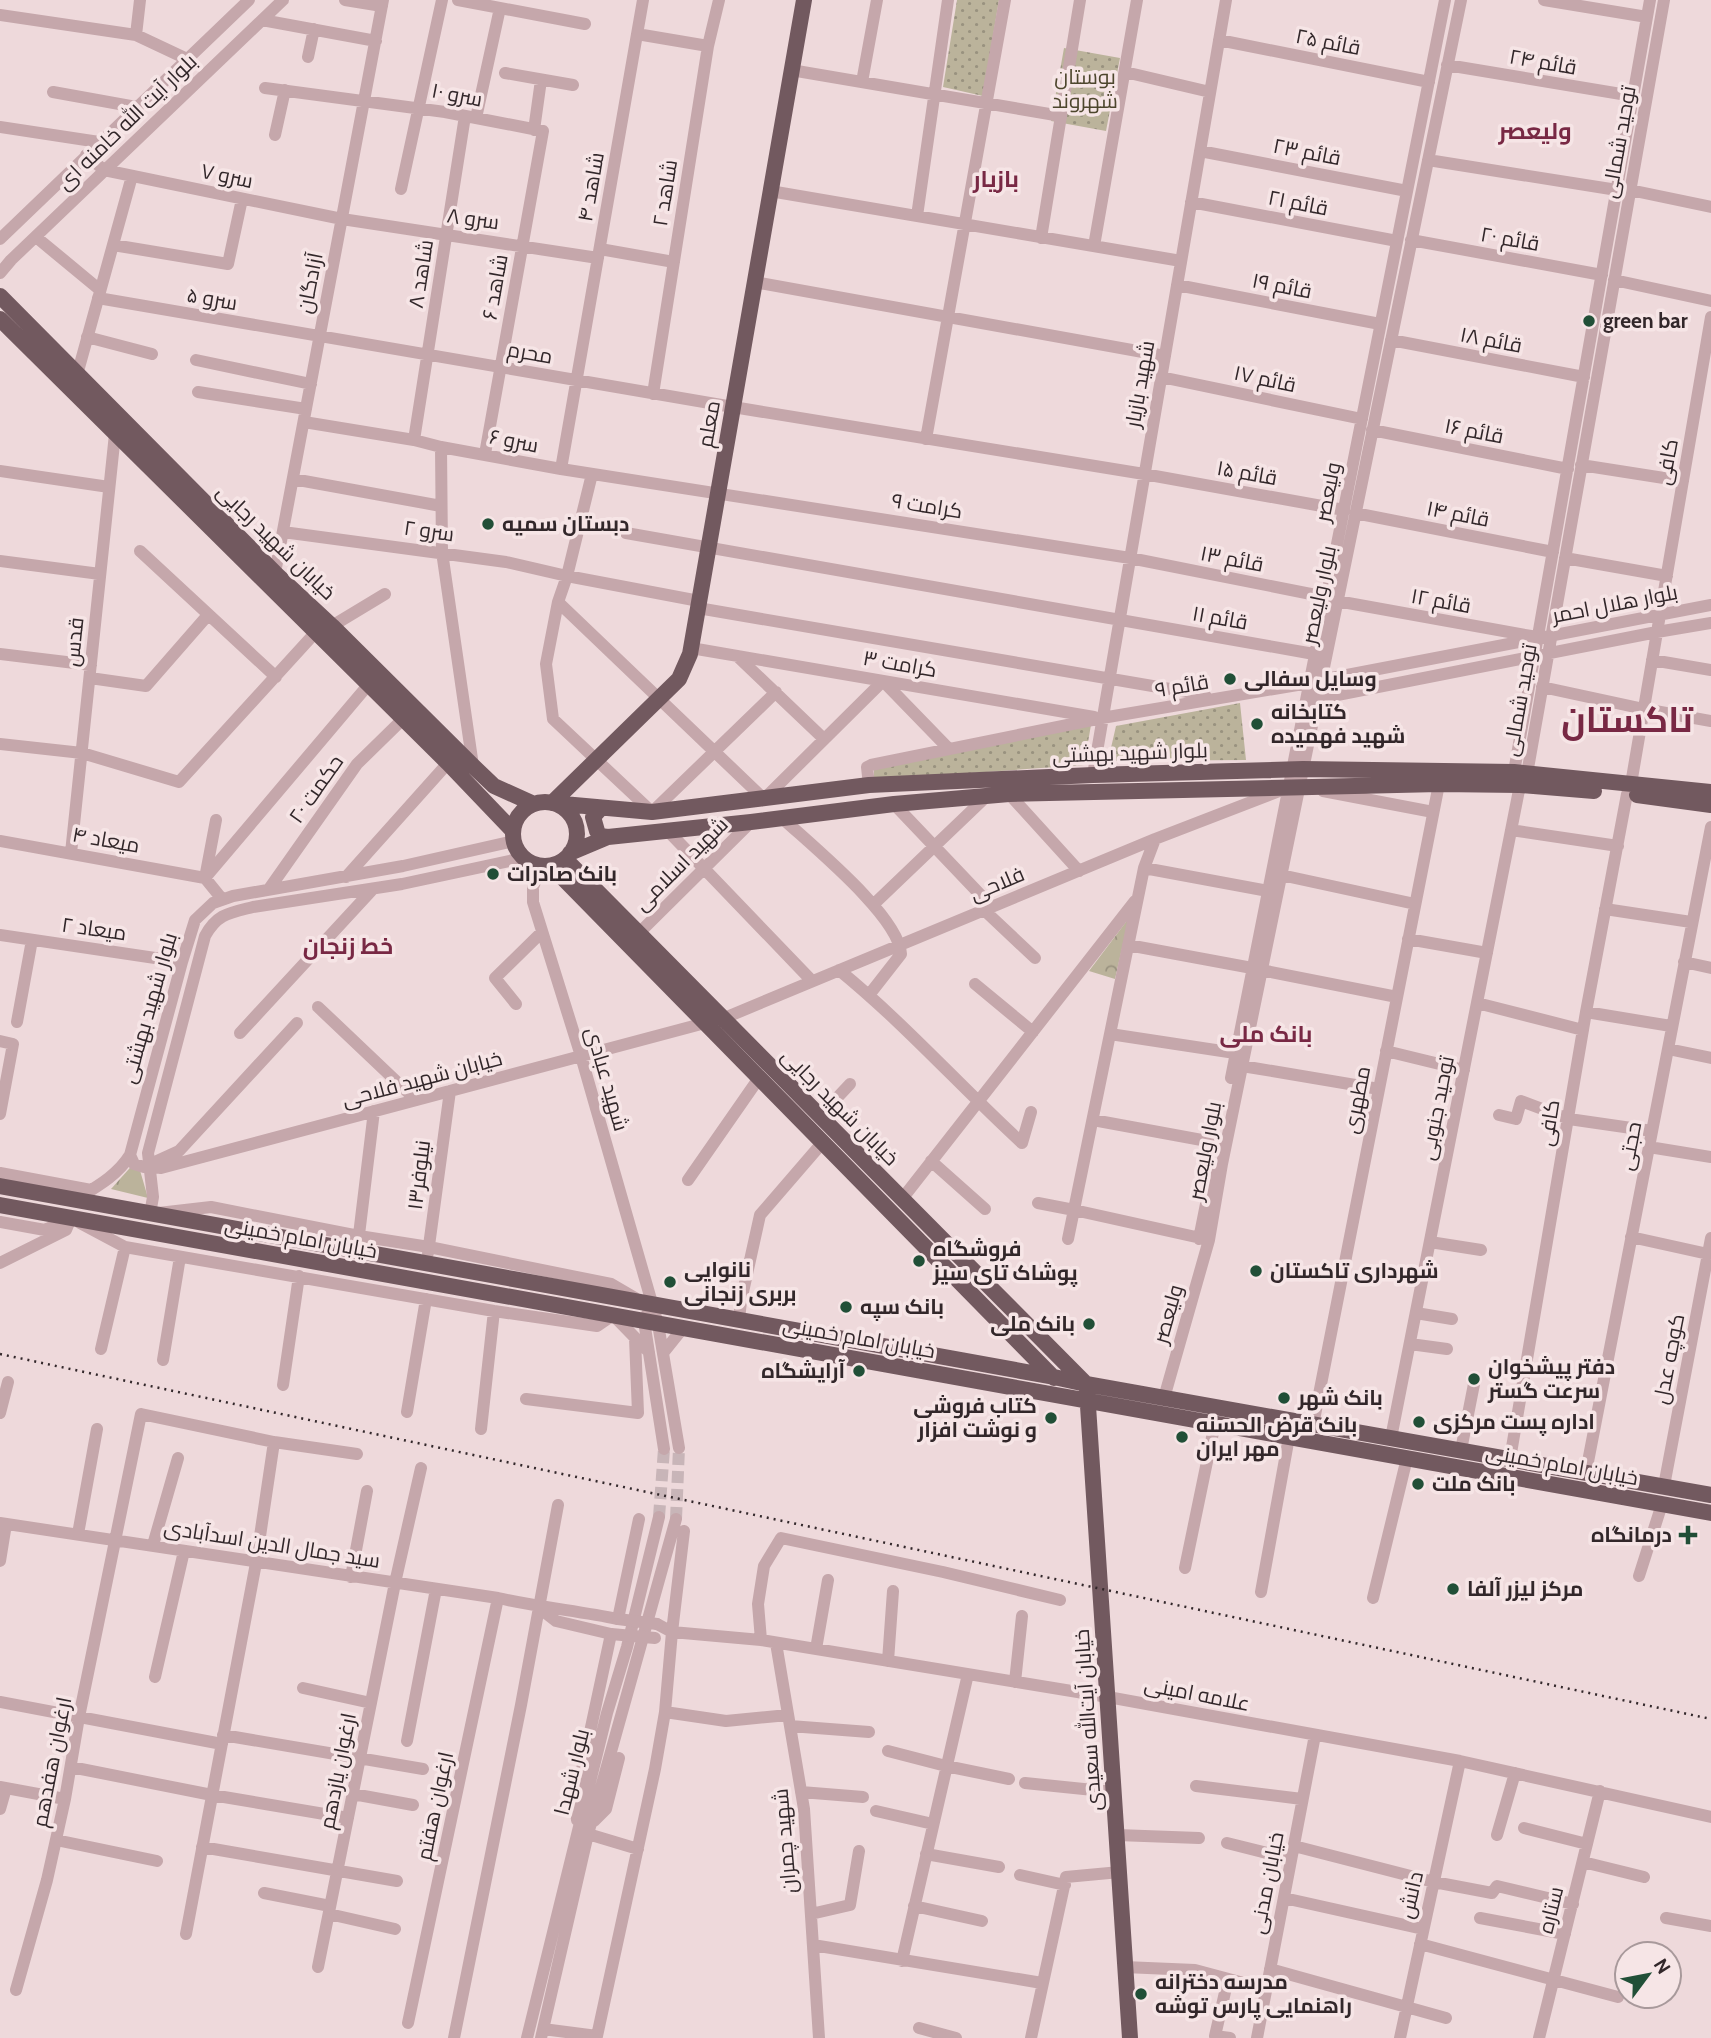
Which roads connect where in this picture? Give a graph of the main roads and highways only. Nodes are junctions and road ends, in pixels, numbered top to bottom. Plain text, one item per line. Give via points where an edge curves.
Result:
1 (804, 0) edge
2 (0, 296) edge
3 (0, 319) edge
4 (270, 578) junction
5 (1520, 777) junction
6 (1629, 789) junction
7 (1711, 792) edge
8 (552, 803) junction
9 (534, 804) junction
10 (1711, 805) edge
11 (601, 808) junction
12 (513, 836) junction
13 (608, 837) junction
14 (557, 861) junction
15 (0, 1186) edge
16 (75, 1200) junction
17 (0, 1205) edge
18 (150, 1214) junction
19 (71, 1218) junction
20 (147, 1232) junction
21 (860, 1342) junction
22 (1021, 1343) junction
23 (905, 1350) junction
24 (855, 1359) junction
25 (902, 1367) junction
26 (1011, 1369) junction
27 (1054, 1377) junction
28 (1087, 1392) junction
29 (1063, 1396) junction
30 (1711, 1495) edge
31 (1711, 1513) edge
32 (1130, 2038) edge

1 - 8 main road, معلم via 687,663 679,679
2 - 4 main road, خیابان شهید رجایی
3 - 4 main road, خیابان شهید رجایی via 115,435
4 - 9 main road, خیابان شهید رجایی via 332,626 494,786
4 - 12 main road, خیابان شهید رجایی via 315,633 448,763
5 - 6 main road, بلوار شهید بهشتی
5 - 11 main road, بلوار شهید بهشتی via 1297,769 1093,775 869,785 652,813
5 - 13 main road, بلوار شهید بهشتی via 988,795
6 - 7 main road, بلوار شهید بهشتی
6 - 10 main road, بلوار شهید بهشتی
8 - 9 main road
8 - 11 main road, بلوار شهید بهشتی
8 - 14 main road via 569,814 577,834 575,844
9 - 12 main road via 520,814
11 - 13 main road via 593,817 594,824 600,836
12 - 14 main road via 523,858 532,863
13 - 14 main road, بلوار شهید بهشتی
14 - 22 main road, خیابان شهید رجایی via 705,1023
14 - 28 main road, خیابان شهید رجایی via 638,934 820,1116
15 - 16 main road, خیابان امام خمینی
16 - 18 main road, خیابان امام خمینی
16 - 19 main road
17 - 19 main road, خیابان امام خمینی
18 - 20 main road
18 - 21 main road, خیابان امام خمینی via 428,1255 647,1303
19 - 20 main road, خیابان امام خمینی
20 - 24 main road, خیابان امام خمینی
21 - 23 main road, خیابان امام خمینی
21 - 24 main road
22 - 26 main road via 1025,1357 1020,1366
22 - 27 main road, خیابان شهید رجایی
23 - 25 main road
23 - 26 main road, خیابان امام خمینی
24 - 25 main road, خیابان امام خمینی
25 - 29 main road, خیابان امام خمینی
26 - 27 main road, خیابان امام خمینی
27 - 28 main road, خیابان امام خمینی
27 - 29 main road
28 - 29 main road, خیابان امام خمینی
28 - 30 main road, خیابان امام خمینی via 1164,1398
28 - 31 main road, خیابان امام خمینی via 1215,1423
28 - 32 main road, خیابان آیت‌الله سعیدی

